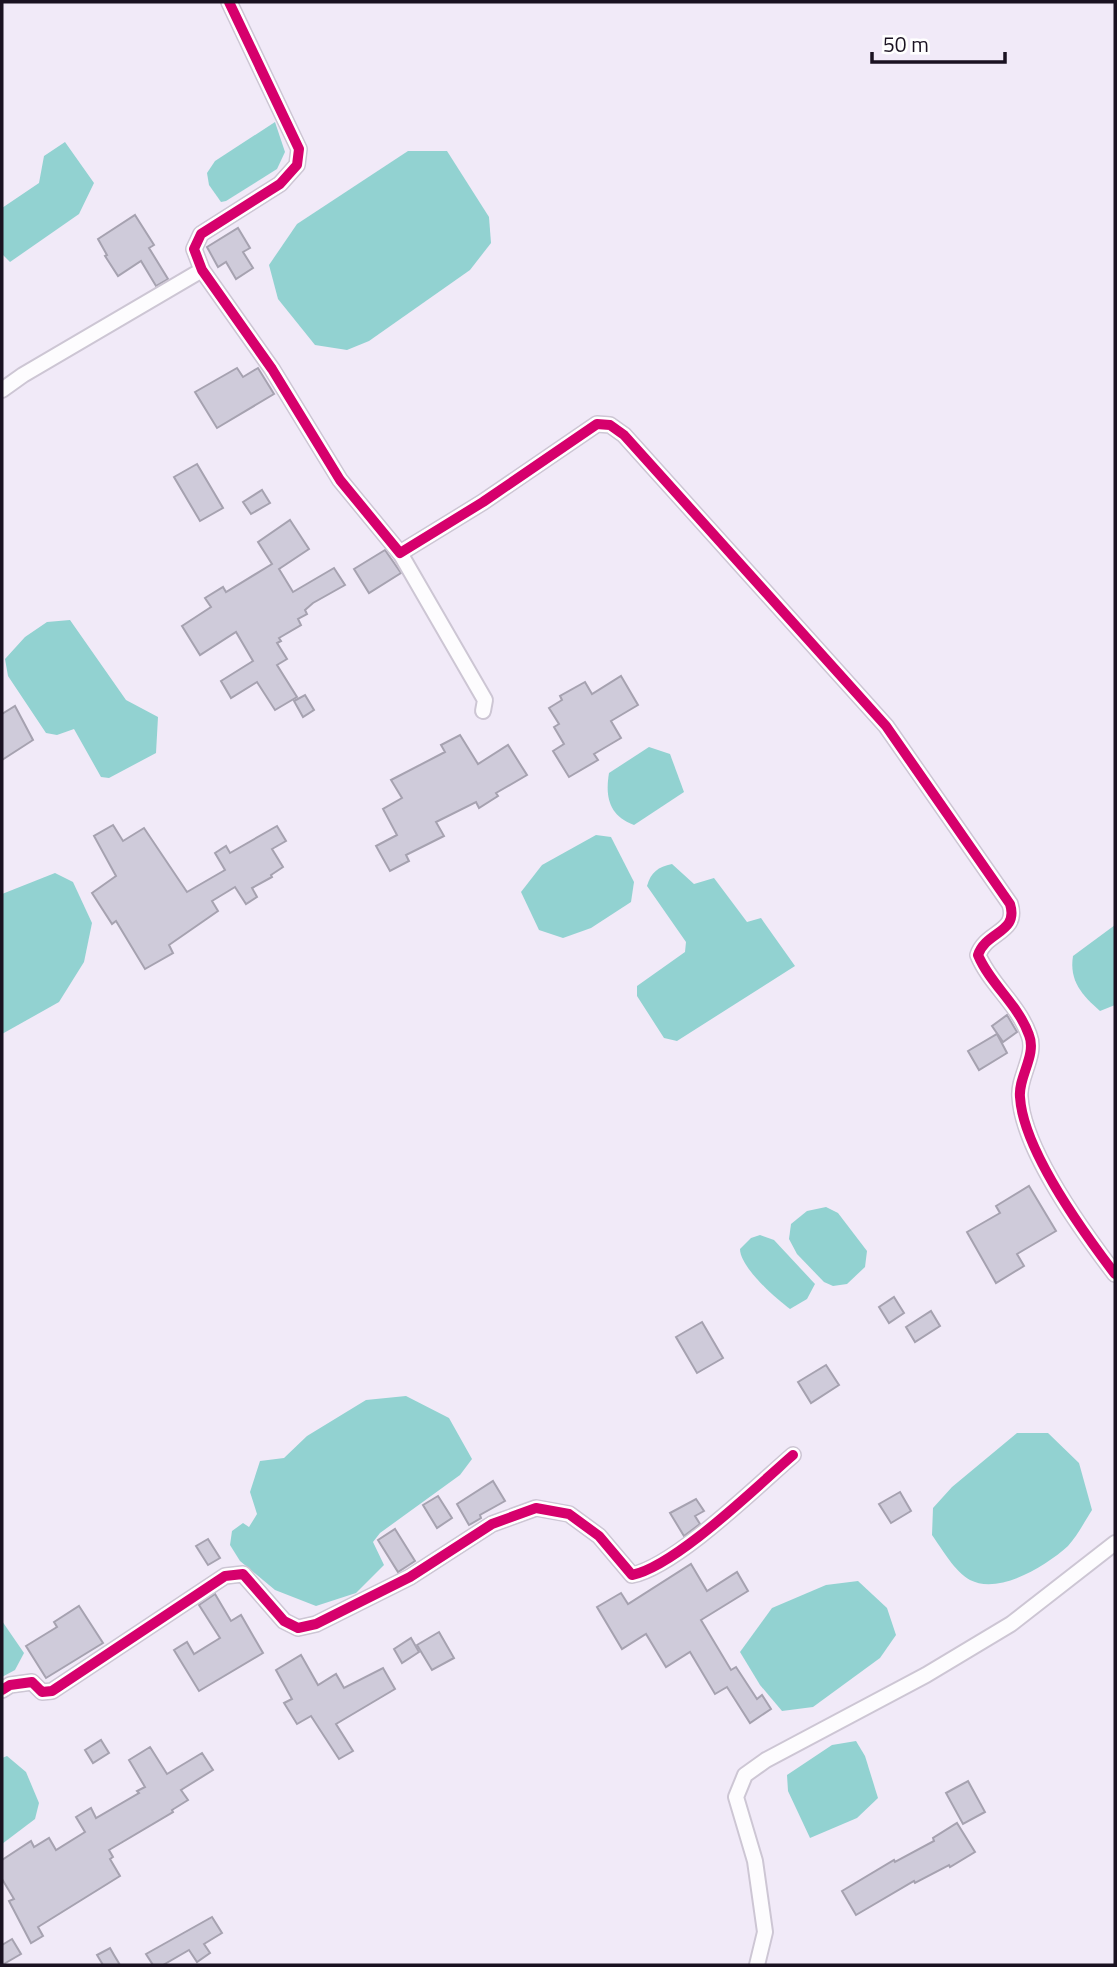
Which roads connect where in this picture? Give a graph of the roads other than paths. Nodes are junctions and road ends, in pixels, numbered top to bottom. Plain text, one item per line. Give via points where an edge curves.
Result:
1 (229, 2) edge
2 (202, 270) junction
3 (2, 390) edge
4 (400, 553) junction
5 (483, 711) dead end
6 (1115, 1274) edge
7 (793, 1455) dead end
8 (1115, 1543) edge
9 (2, 1690) edge
10 (757, 1965) edge

1 - 2 street via 299,149 297,165 280,184 201,234 194,249
2 - 3 street
2 - 4 street via 272,369 340,480
4 - 5 street via 485,699
4 - 6 street via 597,425 610,425 624,435 886,726 1010,904 1011,922 978,954 1031,1039 1019,1095 1026,1129 1062,1199
7 - 9 street via 694,1540 646,1572 632,1575 599,1536 569,1514 536,1508 492,1524 410,1577 316,1624 298,1628 284,1621 243,1574 234,1574 51,1691 42,1692 32,1682
8 - 10 street via 1011,1624 745,1775 736,1797 755,1861 765,1932

